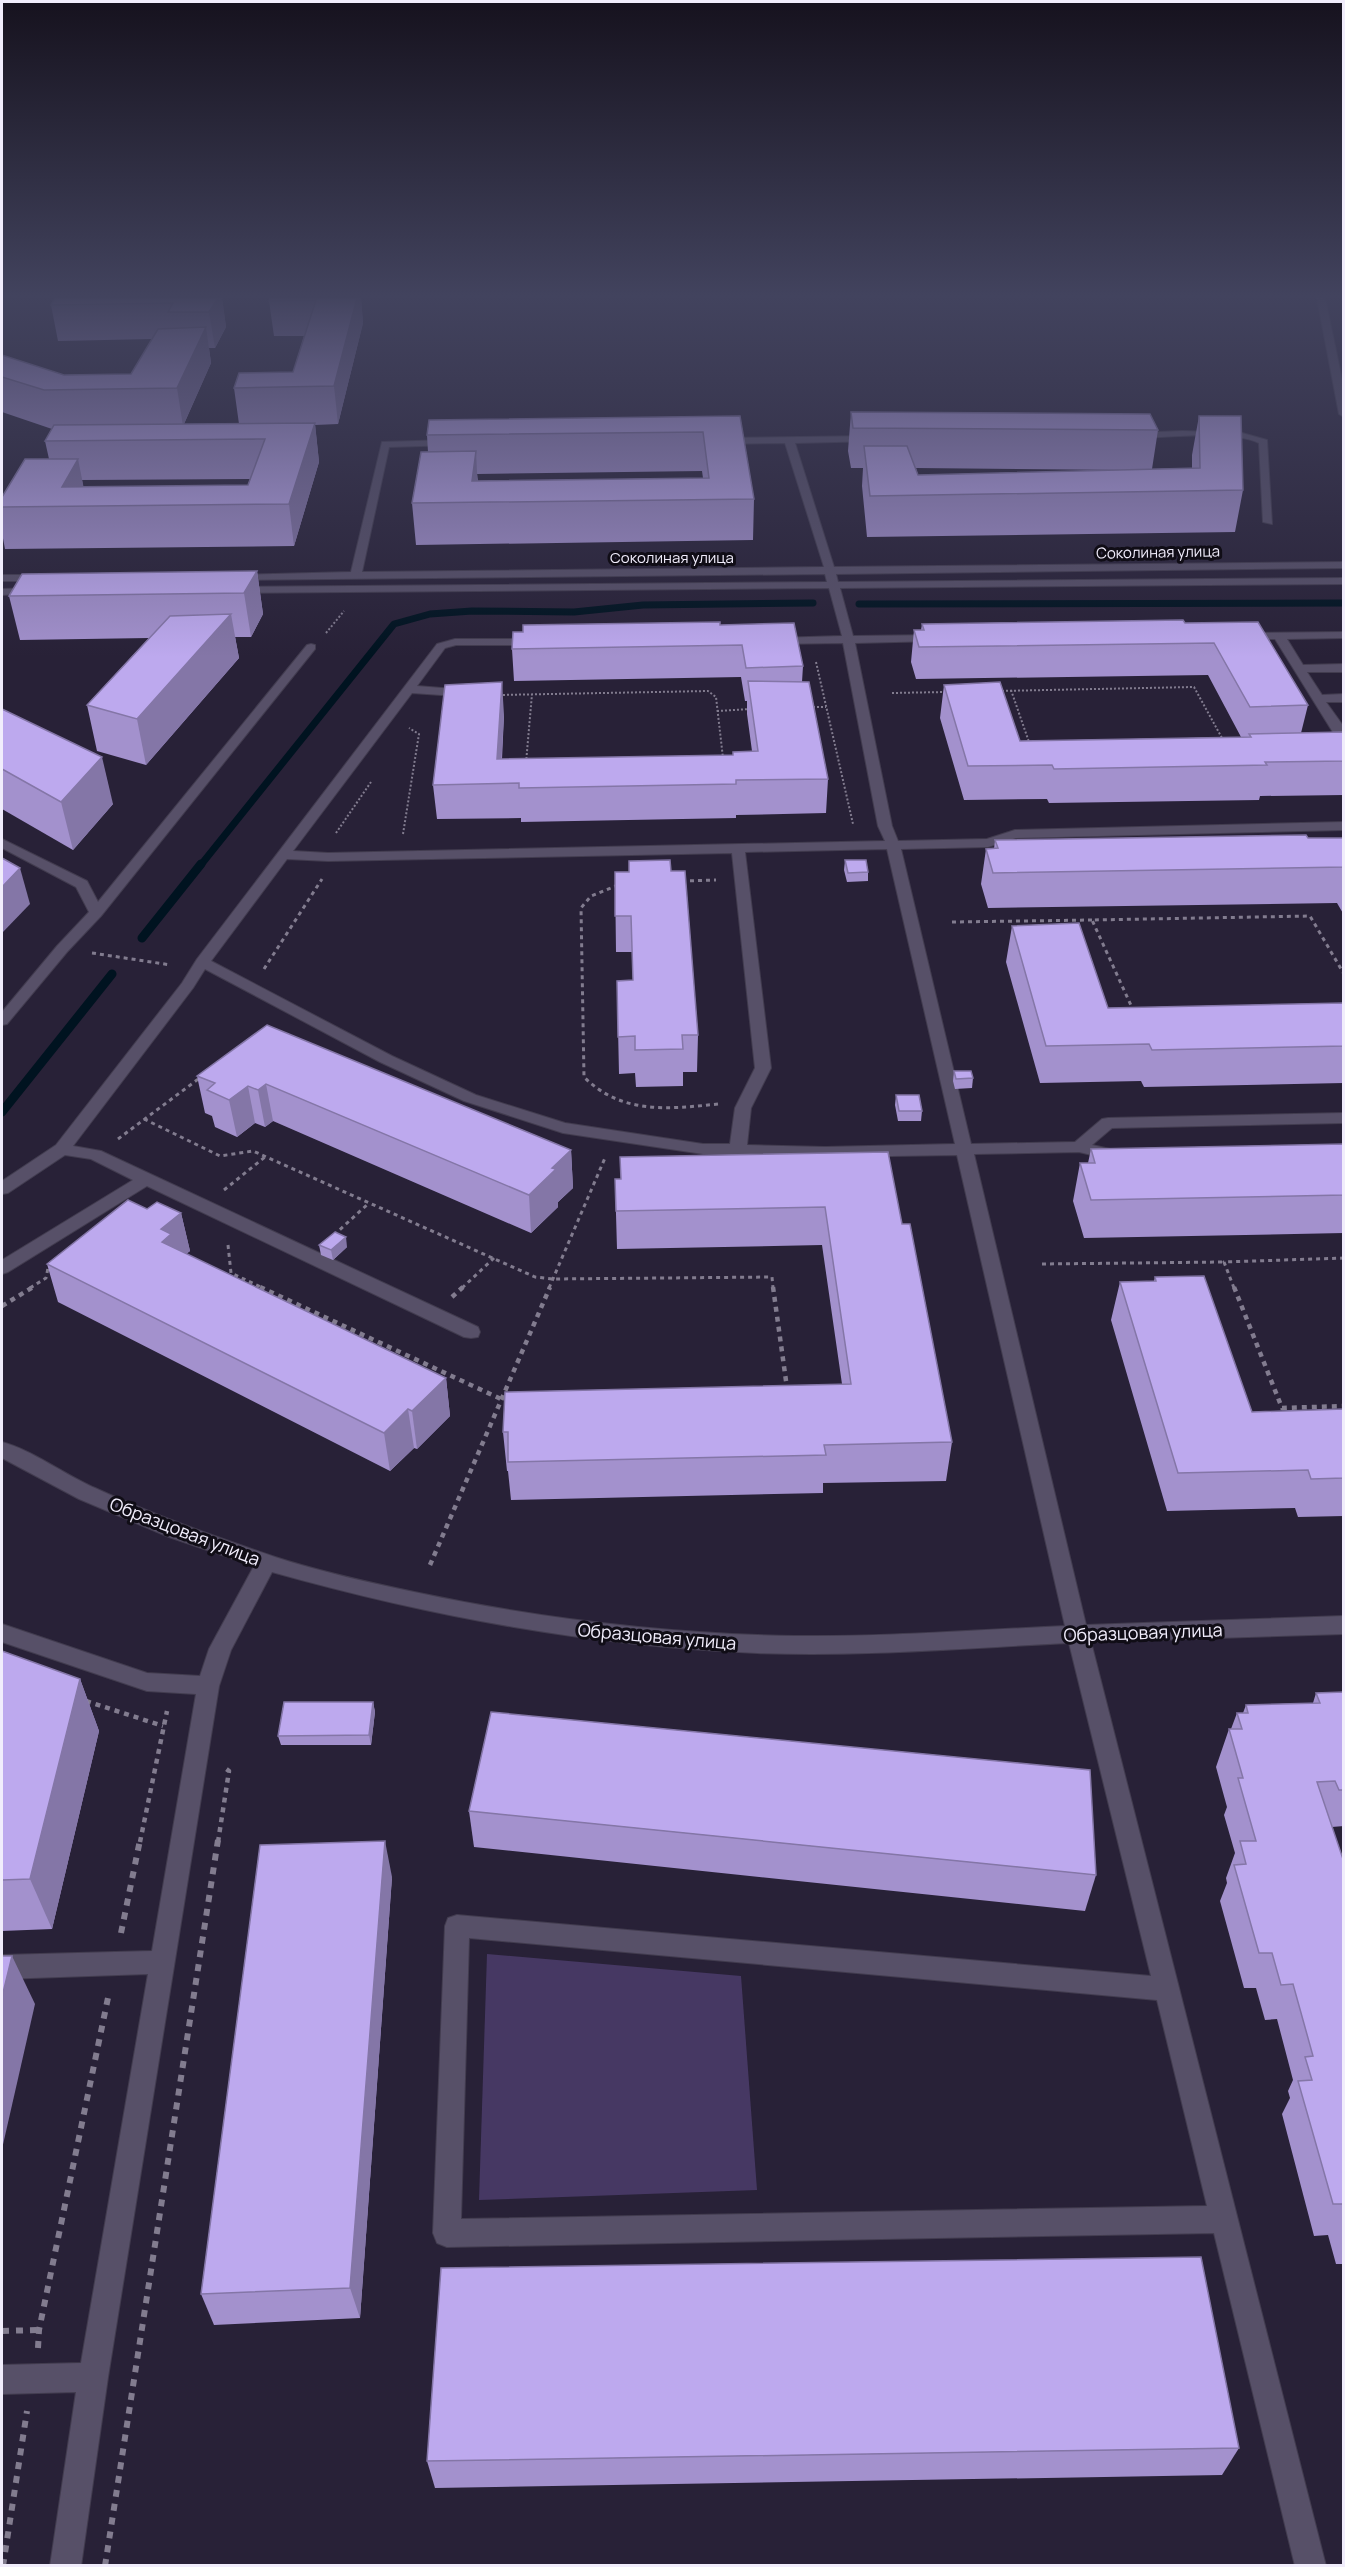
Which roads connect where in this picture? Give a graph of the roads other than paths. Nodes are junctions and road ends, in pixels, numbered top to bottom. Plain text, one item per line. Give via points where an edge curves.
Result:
1 (1119, 436) edge
2 (883, 439) edge
3 (789, 440) junction
4 (706, 441) edge
5 (456, 443) edge
6 (1268, 522) dead end
7 (1344, 565) edge
8 (830, 571) junction
9 (356, 576) junction
10 (226, 577) edge
11 (61, 578) edge
12 (2, 579) edge
13 (1344, 581) edge
14 (833, 584) junction
15 (223, 590) edge
16 (48, 591) edge
17 (2, 592) edge
18 (1344, 635) edge
19 (1232, 636) edge
20 (1279, 636) junction
21 (949, 638) edge
22 (848, 639) junction
23 (765, 641) edge
24 (553, 642) edge
25 (311, 647) road end
26 (1299, 669) junction
27 (1344, 669) edge
28 (408, 689) junction
29 (483, 695) edge
30 (1344, 698) edge
31 (1317, 699) junction
32 (1344, 731) edge
33 (1344, 826) edge
34 (2, 843) edge
35 (988, 843) junction
36 (893, 845) junction
37 (738, 849) junction
38 (1008, 854) edge
39 (282, 855) junction
40 (96, 913) junction
41 (199, 966) junction
42 (2, 1021) edge
43 (1344, 1118) edge
44 (1079, 1147) junction
45 (62, 1149) junction
46 (963, 1149) junction
47 (738, 1150) junction
48 (1134, 1155) edge
49 (146, 1179) junction
50 (2, 1189) edge
51 (2, 1268) edge
52 (471, 1332) dead end
53 (2, 1449) edge
54 (267, 1562) junction
55 (1344, 1625) edge
56 (2, 1633) edge
57 (1078, 1634) junction
58 (208, 1686) junction
59 (163, 1962) junction
60 (2, 1967) edge
61 (1167, 1989) junction
62 (1225, 2218) junction
63 (93, 2377) junction
64 (2, 2379) edge
65 (65, 2565) edge
66 (1311, 2565) edge

1 - 6 street via 1237,435 1261,439
2 - 3 street
3 - 4 street
3 - 8 street
5 - 9 street via 385,444
7 - 8 street, Соколиная улица
8 - 9 street, Соколиная улица
8 - 14 street
9 - 10 street, Соколиная улица
11 - 12 street
13 - 14 street, Соколиная улица
14 - 15 street, Соколиная улица
14 - 22 street
16 - 17 street
18 - 20 street
19 - 20 street
20 - 26 street
21 - 22 street
22 - 23 street
22 - 36 street via 885,826
24 - 28 street via 447,644 441,646
25 - 40 street
26 - 27 street
26 - 31 street
28 - 29 street
28 - 39 street
30 - 31 street
31 - 32 street via 1338,731
33 - 35 street via 1015,834
34 - 40 street via 82,884
35 - 36 street
35 - 38 street
36 - 37 street
36 - 46 street
37 - 39 street
37 - 47 street via 763,1068 743,1108
39 - 41 street
40 - 42 street
41 - 45 street
41 - 47 street via 470,1098 563,1128 703,1149
43 - 44 street via 1108,1123
44 - 46 street
44 - 48 street via 1111,1155
45 - 49 street via 95,1155
45 - 50 street
46 - 47 street
46 - 57 street
49 - 51 street
49 - 52 street
53 - 54 street, Образцовая улица via 103,1500
54 - 57 street, Образцовая улица via 456,1610 660,1638 759,1644 861,1644
54 - 58 street via 220,1649
55 - 57 street, Образцовая улица
56 - 58 street via 147,1682
57 - 61 street
58 - 59 street
59 - 60 street
59 - 63 street
61 - 62 street
61 - 62 street via 457,1926 447,2233
62 - 66 street
63 - 64 street
63 - 65 street

